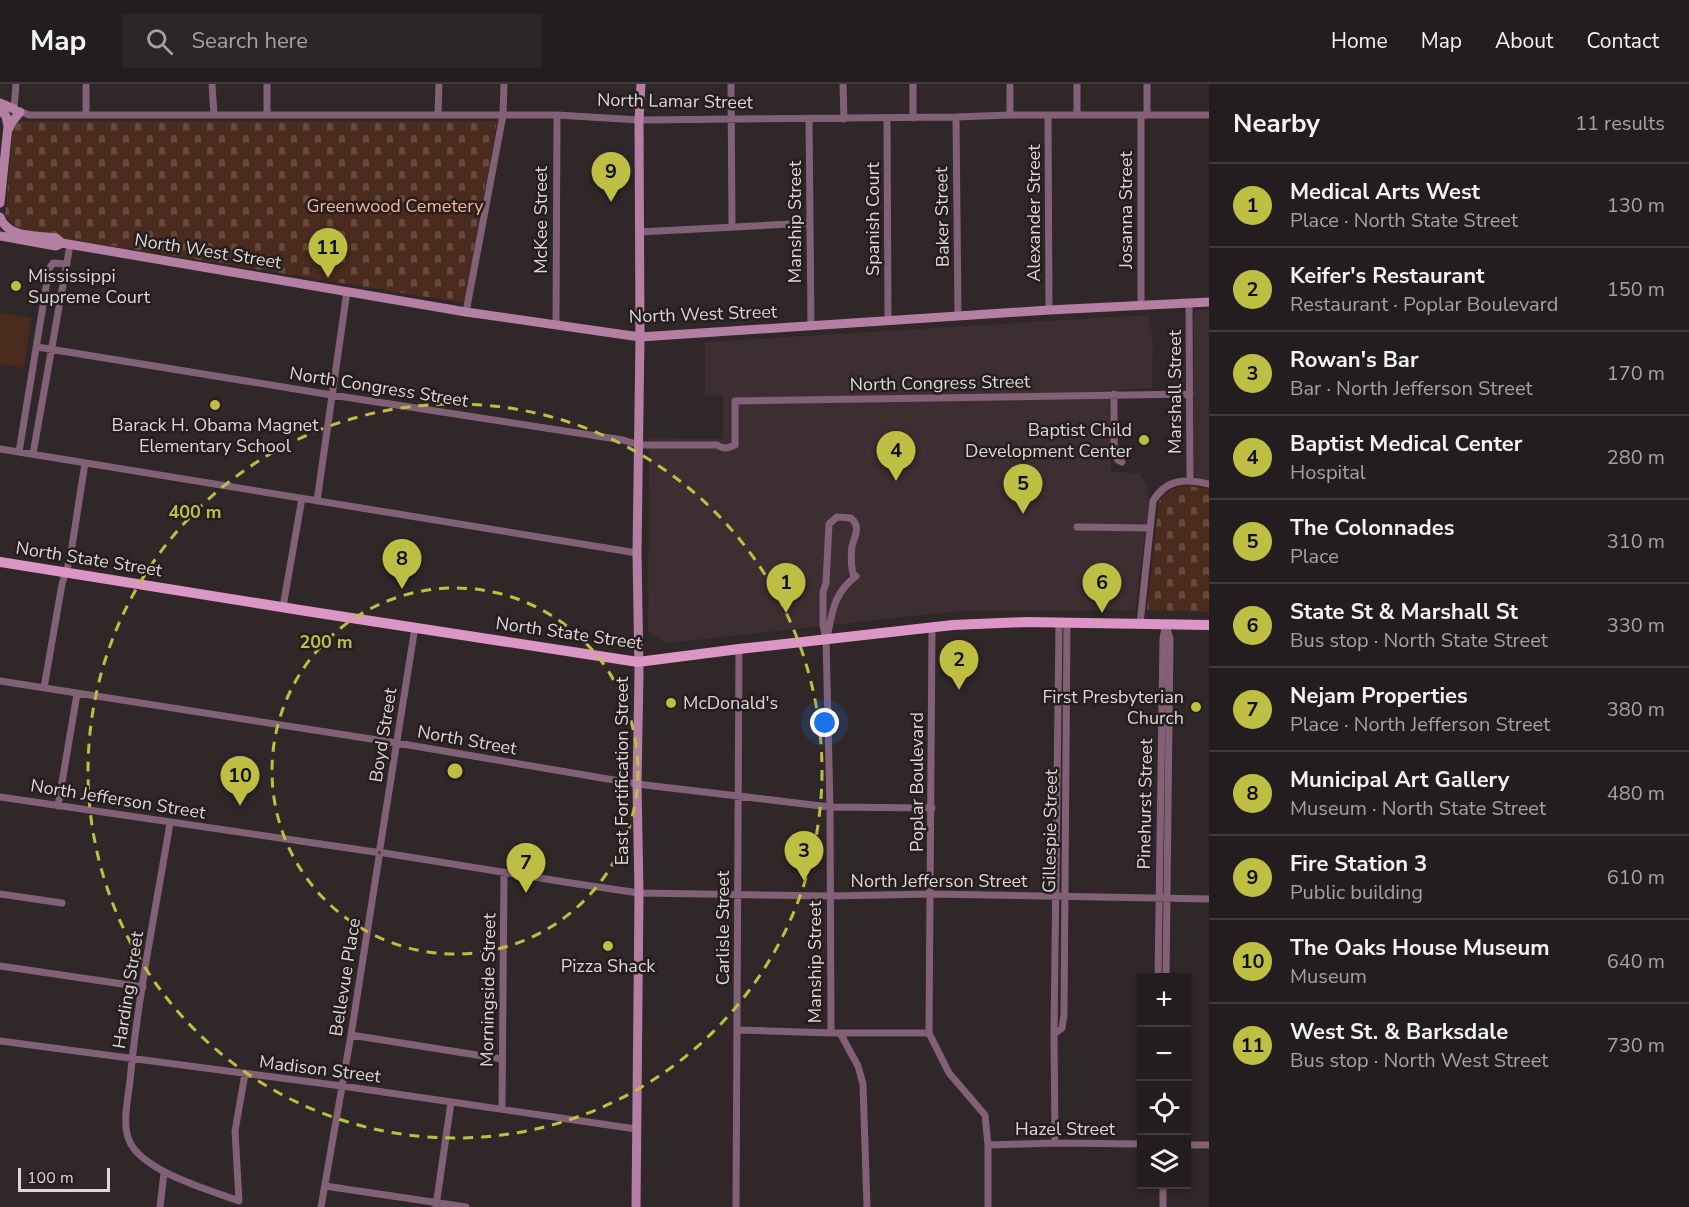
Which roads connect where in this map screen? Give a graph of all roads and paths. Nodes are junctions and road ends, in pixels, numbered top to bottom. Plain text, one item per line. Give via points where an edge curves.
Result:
1 (16, 84) edge
2 (86, 84) edge
3 (212, 84) edge
4 (267, 84) edge
5 (439, 84) edge
6 (504, 84) edge
7 (641, 84) edge
8 (731, 84) edge
9 (843, 84) edge
10 (913, 84) edge
11 (1010, 84) edge
12 (1077, 84) edge
13 (1147, 84) edge
14 (0, 103) edge
15 (0, 110) edge
16 (17, 110) junction
17 (86, 115) junction
18 (214, 115) junction
19 (267, 115) junction
20 (438, 115) junction
21 (503, 115) junction
22 (557, 115) junction
23 (1010, 115) junction
24 (1048, 115) junction
25 (1077, 115) junction
26 (1144, 115) junction
27 (1209, 115) edge
28 (956, 117) junction
29 (887, 118) junction
30 (913, 118) junction
31 (731, 119) junction
32 (809, 119) junction
33 (844, 119) junction
34 (639, 120) junction
35 (7, 133) junction
36 (0, 203) edge
37 (0, 217) edge
38 (810, 223) junction
39 (732, 227) junction
40 (639, 232) junction
41 (0, 236) edge
42 (66, 244) junction
43 (67, 264) junction
44 (348, 291) junction
45 (1209, 302) edge
46 (1189, 303) junction
47 (1141, 305) junction
48 (1049, 310) junction
49 (466, 312) junction
50 (958, 316) junction
51 (888, 320) junction
52 (556, 324) junction
53 (811, 325) junction
54 (640, 337) junction
55 (37, 347) junction
56 (52, 350) junction
57 (1114, 394) junction
58 (1190, 394) junction
59 (332, 395) junction
60 (639, 446) junction
61 (0, 449) edge
62 (19, 452) junction
63 (33, 454) junction
64 (1122, 462) dead end
65 (85, 463) junction
66 (1190, 480) junction
67 (1209, 484) edge
68 (302, 498) junction
69 (317, 501) junction
70 (1077, 527) dead end
71 (1150, 528) junction
72 (637, 553) junction
73 (0, 562) edge
74 (66, 572) junction
75 (283, 607) junction
76 (1063, 623) junction
77 (1140, 624) junction
78 (1166, 625) junction
79 (1209, 626) edge
80 (415, 627) junction
81 (932, 628) junction
82 (826, 639) junction
83 (739, 649) junction
84 (638, 662) junction
85 (0, 681) edge
86 (44, 688) junction
87 (77, 694) junction
88 (397, 743) junction
89 (637, 784) junction
90 (0, 797) edge
91 (739, 797) junction
92 (1160, 800) junction
93 (1168, 800) junction
94 (58, 806) junction
95 (830, 807) junction
96 (932, 808) junction
97 (170, 823) junction
98 (1159, 851) junction
99 (1168, 851) junction
100 (380, 852) junction
101 (504, 872) junction
102 (639, 893) junction
103 (0, 894) edge
104 (931, 894) junction
105 (738, 895) junction
106 (830, 896) junction
107 (1055, 897) junction
108 (1065, 897) junction
109 (1158, 898) junction
110 (1167, 898) junction
111 (1209, 899) edge
112 (62, 903) dead end
113 (0, 966) edge
114 (1162, 973) edge
115 (1162, 973) edge
116 (143, 987) junction
117 (738, 1030) junction
118 (831, 1033) junction
119 (840, 1033) junction
120 (929, 1033) junction
121 (1054, 1034) junction
122 (351, 1035) junction
123 (0, 1041) edge
124 (132, 1058) junction
125 (502, 1059) junction
126 (245, 1074) junction
127 (342, 1086) junction
128 (451, 1102) junction
129 (502, 1109) junction
130 (636, 1129) junction
131 (1055, 1143) junction
132 (1137, 1144) edge
133 (988, 1145) junction
134 (1191, 1145) edge
135 (1209, 1145) edge
136 (164, 1173) junction
137 (325, 1186) junction
138 (1163, 1189) edge
139 (436, 1205) edge
140 (160, 1207) edge
141 (321, 1207) edge
142 (466, 1207) edge
143 (636, 1207) edge
144 (736, 1207) edge
145 (867, 1207) edge
146 (988, 1207) edge
147 (1163, 1207) edge

1 - 16 street
2 - 17 street
3 - 18 street
4 - 19 street
5 - 20 street
6 - 21 street
7 - 34 street, East Fortification Street
8 - 31 street
9 - 33 street
10 - 30 street
11 - 23 street
12 - 25 street
13 - 26 street, Josanna Street
14 - 16 street, North Lamar Street
15 - 35 street via 6,116
16 - 17 street, North Lamar Street via 29,115
16 - 35 street
17 - 18 street, North Lamar Street
18 - 19 street, North Lamar Street
19 - 20 street, North Lamar Street
20 - 21 street, North Lamar Street
21 - 22 street, North Lamar Street
21 - 49 street
22 - 34 street, North Lamar Street
22 - 52 street, McKee Street
23 - 24 street, North Lamar Street
23 - 28 street, North Lamar Street
24 - 25 street, North Lamar Street
24 - 48 street, Alexander Street
25 - 26 street, North Lamar Street
26 - 27 street, North Lamar Street
26 - 47 street, Josanna Street
28 - 30 street, North Lamar Street
28 - 50 street, Baker Street
29 - 30 street, North Lamar Street
29 - 33 street, North Lamar Street
29 - 51 street, Spanish Court
31 - 32 street, North Lamar Street
31 - 34 street, North Lamar Street
31 - 39 street
32 - 33 street, North Lamar Street
32 - 38 street, Manship Street
34 - 40 street, East Fortification Street
35 - 36 street
37 - 42 street, North West Street via 5,227 16,232 56,238
38 - 39 street
38 - 53 street, Manship Street
39 - 40 street
40 - 54 street, East Fortification Street
41 - 42 street, North West Street via 56,246
42 - 43 street
42 - 44 street, North West Street
43 - 55 street via 50,265
43 - 56 street
44 - 49 street, North West Street
44 - 59 street
45 - 46 street, North West Street
46 - 47 street, North West Street
46 - 58 street, Marshall Street
47 - 48 street, North West Street
48 - 50 street, North West Street
49 - 52 street, North West Street
50 - 51 street, North West Street
51 - 53 street, North West Street
52 - 54 street, North West Street
53 - 54 street, North West Street
54 - 60 street, East Fortification Street
55 - 56 street, North Congress Street
55 - 62 street
56 - 59 street, North Congress Street
56 - 63 street
57 - 58 street, North Congress Street
57 - 60 street, North Congress Street via 735,400 735,445
57 - 64 street via 1114,453
58 - 66 street, Marshall Street
59 - 60 street, North Congress Street via 623,440
59 - 69 street
60 - 72 street, East Fortification Street
61 - 62 street
62 - 63 street
63 - 65 street
65 - 68 street
65 - 74 street
66 - 67 street
66 - 71 street, Marshall Street via 1176,481 1157,494
68 - 69 street
68 - 75 street
69 - 72 street
70 - 71 street
71 - 77 street, Marshall Street
72 - 84 street, East Fortification Street
73 - 74 main road, North State Street
74 - 75 main road, North State Street
74 - 86 street
75 - 80 main road, North State Street
76 - 77 main road, North State Street
76 - 81 main road, North State Street via 980,623
76 - 107 street, Gillespie Street
76 - 108 street, Gillespie Street
77 - 78 main road, North State Street
78 - 79 main road, North State Street
78 - 92 street, Pinehurst Street
78 - 93 street, Pinehurst Street via 1170,639
80 - 84 main road, North State Street
80 - 88 street, Boyd Street
81 - 82 main road, North State Street
81 - 96 street, Poplar Boulevard
82 - 82 street, Manship Street via 838,595 856,576 852,571 852,547 857,533 850,518 837,517 830,524 823,592
82 - 83 main road, North State Street
82 - 95 street, Manship Street
83 - 84 main road, North State Street
83 - 91 street, Carlisle Street
84 - 89 street, East Fortification Street
85 - 86 street, North Street
86 - 87 street, North Street
87 - 88 street, North Street
87 - 94 street
88 - 89 street, North Street
88 - 100 street, Boyd Street
89 - 91 street, North Street
89 - 102 street, East Fortification Street
90 - 94 street, North Jefferson Street
91 - 95 street, North Street
91 - 105 street, Carlisle Street
92 - 93 street
92 - 98 street, Pinehurst Street
93 - 99 street, Pinehurst Street
94 - 97 street, North Jefferson Street
95 - 96 street, North Street
95 - 106 street, Manship Street
96 - 104 street, Poplar Boulevard
97 - 100 street, North Jefferson Street
97 - 116 street, Harding Street
98 - 99 street
98 - 109 street, Pinehurst Street
99 - 110 street, Pinehurst Street
100 - 101 street, North Jefferson Street
100 - 122 street, Bellevue Place
101 - 102 street, North Jefferson Street
101 - 125 street, Morningside Street
102 - 105 street, North Jefferson Street
102 - 130 street, East Fortification Street
103 - 112 street
104 - 106 street, North Jefferson Street
104 - 107 street, North Jefferson Street
104 - 120 street, Poplar Boulevard
105 - 106 street, North Jefferson Street
105 - 117 street, Carlisle Street
106 - 118 street, Manship Street
107 - 108 street, North Jefferson Street
107 - 121 street, Gillespie Street
108 - 109 street, North Jefferson Street
108 - 121 street, Gillespie Street via 1064,1020 1060,1031
109 - 110 street, North Jefferson Street
109 - 115 street, Pinehurst Street
110 - 111 street, North Jefferson Street
110 - 114 street, Pinehurst Street
113 - 116 street
116 - 124 street, Harding Street
117 - 118 street
117 - 144 street, Carlisle Street
118 - 119 street
119 - 120 street
119 - 145 street, Manship Street via 863,1084
120 - 133 street, Poplar Boulevard via 949,1073 985,1115
121 - 131 street, Gillespie Street
122 - 125 street
122 - 127 street, Bellevue Place
123 - 124 street, Madison Street
124 - 126 street, Madison Street
124 - 136 street, Harding Street via 126,1120 129,1141 143,1158
125 - 129 street, Morningside Street
126 - 127 street, Madison Street
126 - 136 street via 235,1131 239,1201
127 - 128 street, Madison Street
127 - 137 street, Bellevue Place
128 - 129 street, Madison Street
128 - 139 street
129 - 130 street, Madison Street
130 - 143 street, East Fortification Street
131 - 132 street, Hazel Street
131 - 133 street, Hazel Street
133 - 146 street, Poplar Boulevard
134 - 135 street
136 - 140 street
137 - 139 street
137 - 141 street, Bellevue Place
138 - 147 street
139 - 142 street

